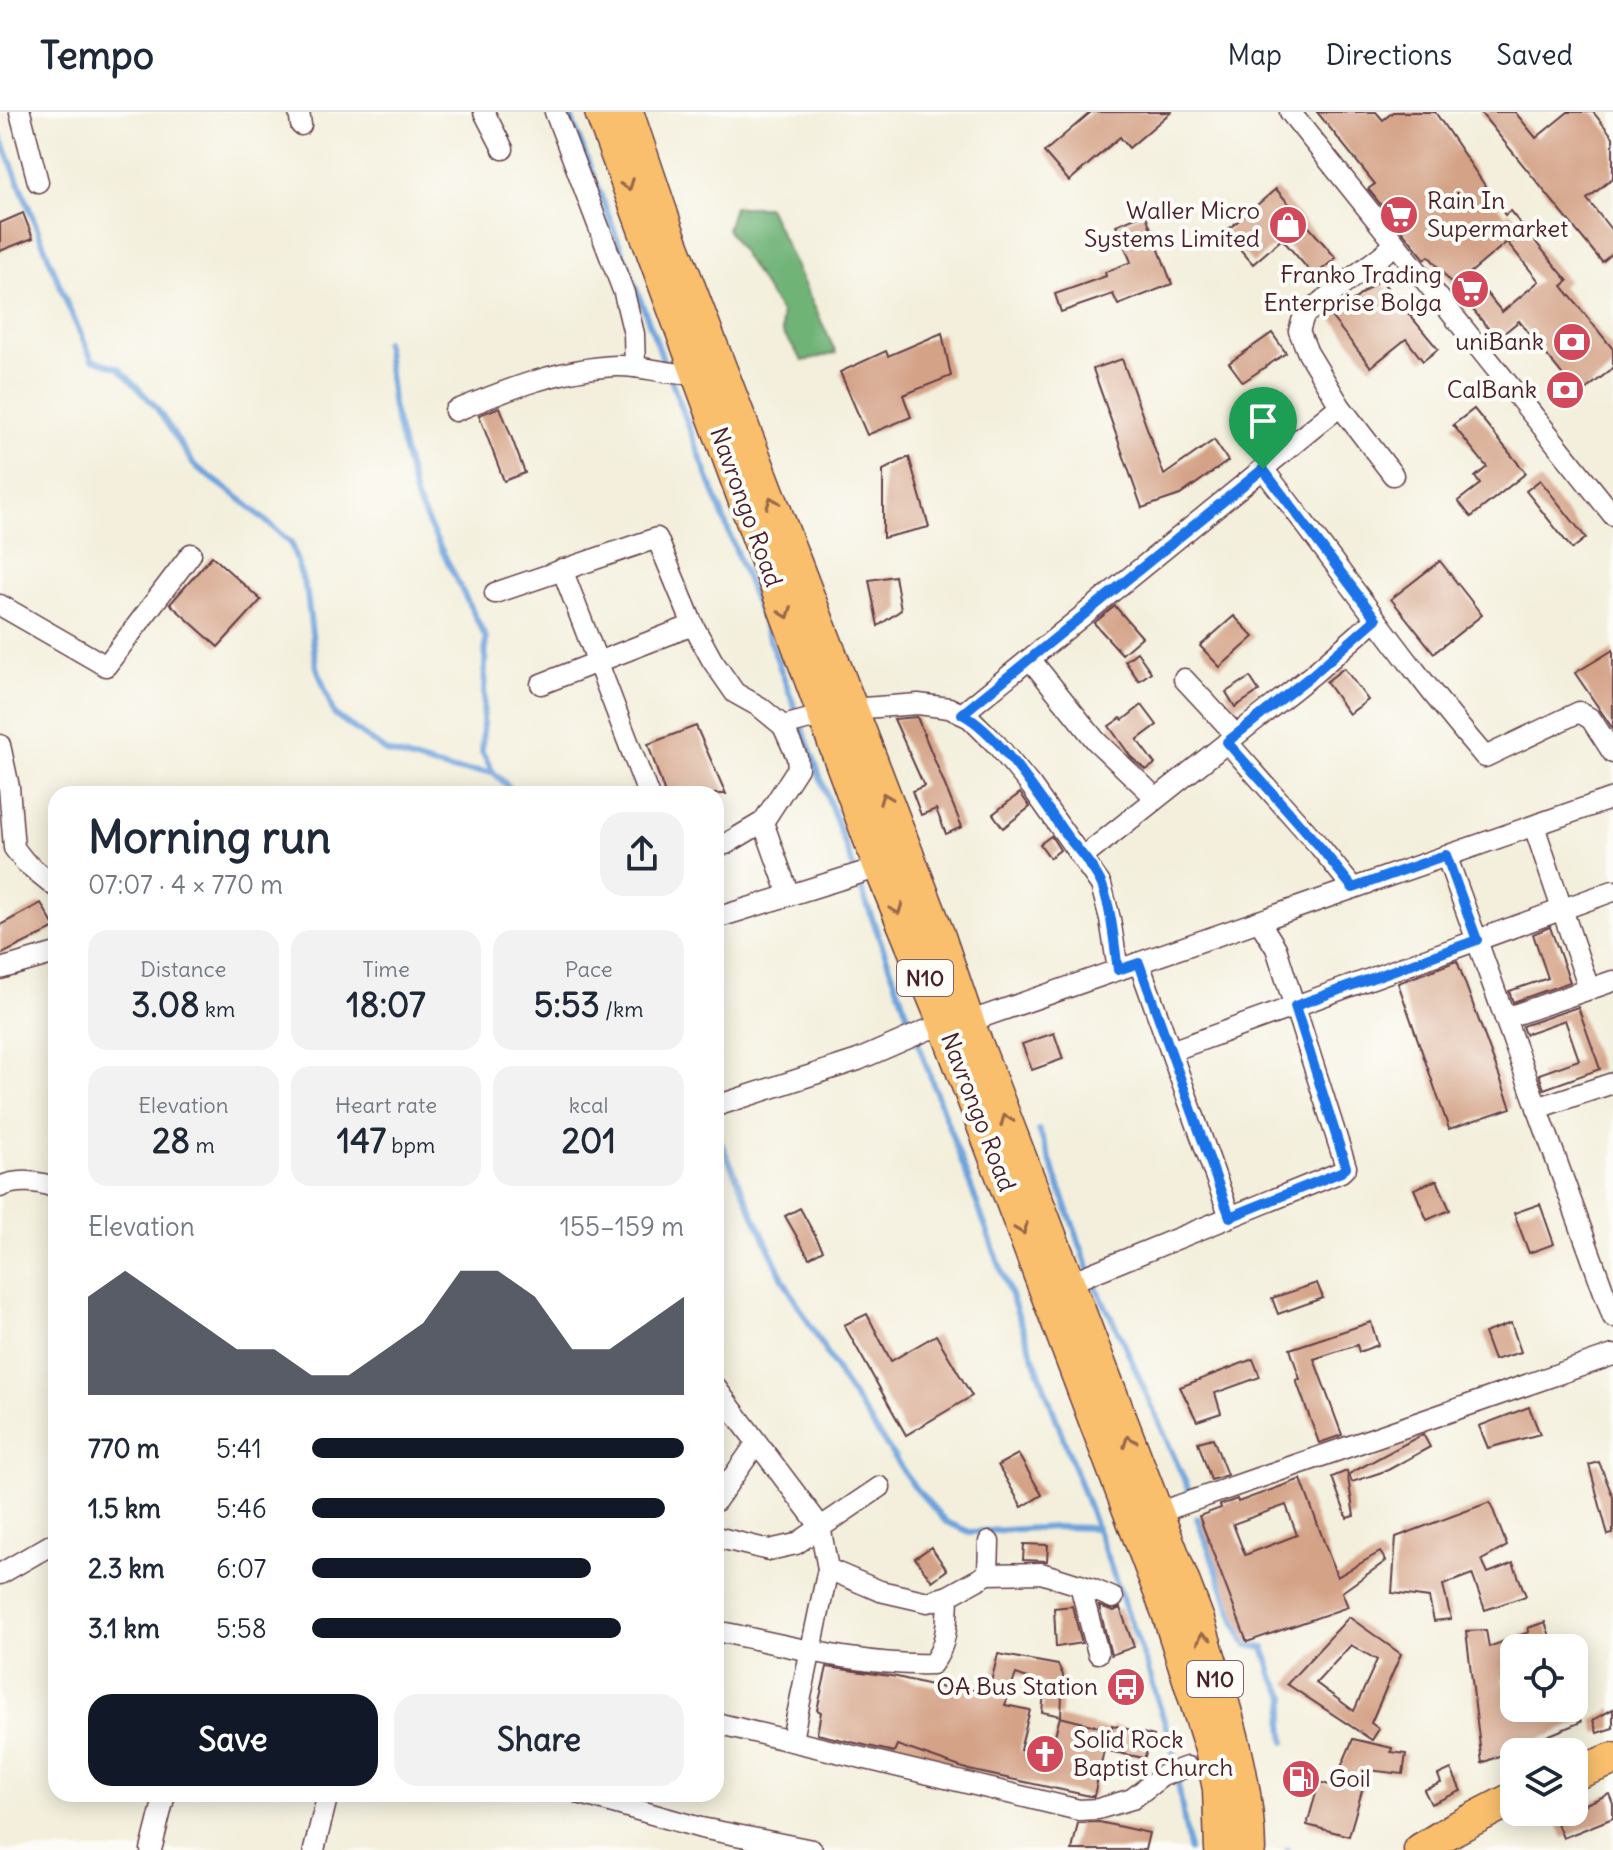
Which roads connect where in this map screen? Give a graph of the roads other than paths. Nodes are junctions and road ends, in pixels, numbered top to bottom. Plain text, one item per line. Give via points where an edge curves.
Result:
1 (20, 112) edge
2 (484, 112) edge
3 (555, 112) edge
4 (601, 112) edge
5 (627, 112) edge
6 (1290, 112) edge
7 (503, 149) dead end
8 (38, 182) dead end
9 (1395, 245) junction
10 (635, 367) junction
11 (697, 374) junction
12 (1340, 406) junction
13 (455, 411) dead end
14 (1263, 469) junction
15 (1393, 475) dead end
16 (1613, 515) edge
17 (191, 554) dead end
18 (562, 569) junction
19 (495, 593) dead end
20 (0, 605) edge
21 (1376, 619) junction
22 (693, 625) junction
23 (1030, 659) junction
24 (600, 662) junction
25 (1184, 679) dead end
26 (541, 684) dead end
27 (838, 712) junction
28 (962, 714) junction
29 (783, 726) junction
30 (1232, 739) junction
31 (0, 745) edge
32 (1613, 753) edge
33 (645, 786) edge
34 (1156, 798) junction
35 (1613, 798) edge
36 (763, 822) junction
37 (1534, 826) junction
38 (724, 844) edge
39 (1446, 855) junction
40 (1083, 857) junction
41 (880, 867) junction
42 (48, 881) edge
43 (1353, 888) junction
44 (1613, 891) edge
45 (789, 895) junction
46 (1562, 909) junction
47 (724, 915) edge
48 (1259, 921) junction
49 (1477, 940) junction
50 (48, 955) edge
51 (1139, 963) junction
52 (0, 969) edge
53 (1118, 970) junction
54 (1613, 981) edge
55 (1589, 989) junction
56 (1295, 1006) junction
57 (1505, 1018) junction
58 (957, 1024) junction
59 (1171, 1051) junction
60 (1613, 1083) edge
61 (724, 1103) edge
62 (1537, 1108) junction
63 (48, 1184) edge
64 (0, 1187) edge
65 (1230, 1217) junction
66 (1604, 1266) edge
67 (1068, 1283) junction
68 (1613, 1317) edge
69 (1613, 1355) edge
70 (724, 1399) edge
71 (756, 1444) junction
72 (880, 1487) dead end
73 (724, 1490) edge
74 (1157, 1513) junction
75 (820, 1526) junction
76 (724, 1539) edge
77 (989, 1542) dead end
78 (48, 1546) edge
79 (828, 1569) junction
80 (0, 1574) edge
81 (988, 1574) junction
82 (1080, 1585) junction
83 (948, 1596) junction
84 (1113, 1598) dead end
85 (724, 1633) edge
86 (811, 1650) junction
87 (1098, 1653) dead end
88 (724, 1725) edge
89 (792, 1739) junction
90 (1613, 1759) edge
91 (1187, 1767) dead end
92 (1588, 1769) edge
93 (163, 1802) edge
94 (326, 1802) edge
95 (609, 1802) edge
96 (1500, 1805) edge
97 (151, 1850) edge
98 (314, 1850) edge
99 (812, 1850) edge
100 (1221, 1850) edge
101 (1249, 1850) edge
102 (1420, 1850) edge

1 - 8 street
2 - 7 street
3 - 10 street via 624,293
4 -> 11 highway, Navrongo Road / N10
27 -> 5 highway, Navrongo Road / N10
6 - 9 street
9 - 12 street via 1304,315 1299,331
9 - 16 street
10 - 11 street
10 - 13 street via 562,373
11 -> 27 highway, Navrongo Road / N10
12 - 14 street
12 - 15 street
14 - 21 street
14 - 23 street
17 - 20 street via 106,666
18 - 19 street
18 - 22 street via 657,538
18 - 24 street
21 - 30 street
21 - 32 street via 1485,757 1579,712 1591,719
22 - 24 street
22 - 29 street via 735,693
23 - 28 street
23 - 34 street via 1096,741
24 - 26 street
24 - 33 street
25 - 30 street
27 - 28 street via 918,704
27 - 29 street
27 - 41 highway, Navrongo Road / N10
58 -> 27 highway, Navrongo Road / N10 via 938,934
28 - 40 street via 997,745
29 - 36 street via 798,768
30 - 34 street
30 - 43 street
31 - 42 street via 14,848
34 - 40 street
35 - 37 street
36 - 38 street
36 - 45 street
37 - 39 street
37 - 46 street
39 - 43 street
39 - 49 street
40 - 53 street via 1101,885
41 - 45 street
41 -> 58 highway, Navrongo Road / N10
43 - 48 street
44 - 46 street
45 - 47 street
46 - 49 street
46 - 55 street
48 - 51 street
48 - 56 street via 1276,948
49 - 56 street
49 - 57 street
50 - 52 street
51 - 53 street
51 - 59 street
53 - 58 street
54 - 55 street
55 - 57 street
56 - 59 street
56 - 65 street via 1346,1167
57 - 62 street
58 - 61 street
67 -> 58 highway, Navrongo Road / N10
58 -> 100 highway, Navrongo Road / N10 via 1168,1613 1211,1749 1219,1789
59 - 65 street
60 - 62 street
62 - 66 street
63 - 64 street
65 - 67 street
66 - 68 street
74 -> 67 highway, Navrongo Road / N10
69 - 74 street
70 - 71 street
71 - 73 street
71 - 75 street
72 - 75 street
101 -> 74 highway, Navrongo Road / N10 via 1239,1769 1222,1700
75 - 76 street via 796,1544 769,1550
75 - 79 street
77 - 81 street
78 - 80 street
79 - 83 street via 892,1594 928,1602
79 - 86 street
81 - 82 street via 1041,1573
81 - 83 street
82 - 84 street
82 - 87 street
83 - 86 street via 946,1635 932,1664 860,1661
85 - 86 street
86 - 89 street
88 - 89 street
89 - 91 street via 1079,1810 1132,1799 1162,1776
90 - 92 highway
93 - 97 street
94 - 98 street
95 - 99 street via 701,1828
96 - 102 highway

